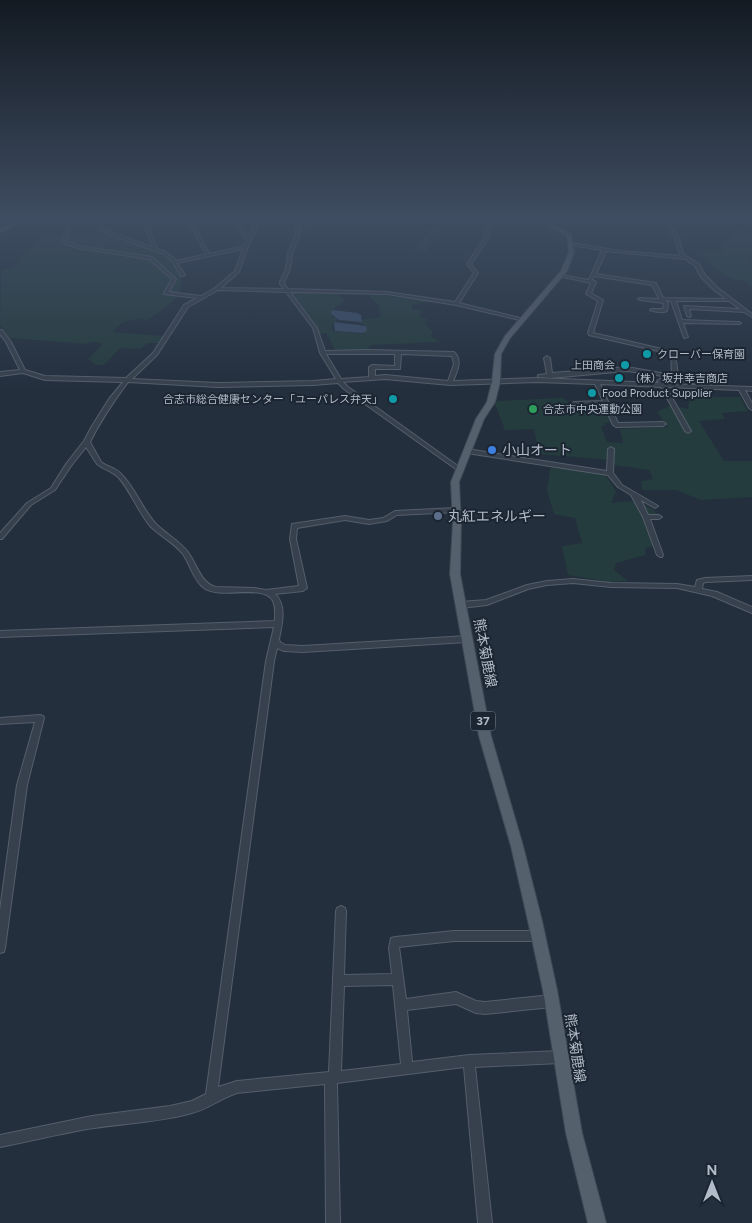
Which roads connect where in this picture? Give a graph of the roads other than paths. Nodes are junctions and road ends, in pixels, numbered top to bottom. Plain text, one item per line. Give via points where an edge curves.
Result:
1 (171, 276) edge
2 (232, 276) edge
3 (284, 276) edge
4 (474, 276) edge
5 (561, 276) joint
6 (593, 276) edge
7 (601, 276) edge
8 (705, 276) edge
9 (590, 281) junction
10 (217, 289) junction
11 (287, 292) junction
12 (201, 297) junction
13 (640, 299) dead end
14 (661, 300) junction
15 (673, 300) junction
16 (730, 300) junction
17 (456, 304) junction
18 (710, 309) junction
19 (652, 310) dead end
20 (744, 311) junction
21 (689, 316) dead end
22 (752, 316) edge
23 (522, 320) junction
24 (681, 321) junction
25 (716, 323) junction
26 (739, 323) dead end
27 (0, 331) edge
28 (686, 337) dead end
29 (323, 354) junction
30 (398, 356) junction
31 (547, 358) dead end
32 (380, 359) dead end
33 (23, 371) junction
34 (591, 373) junction
35 (0, 374) edge
36 (550, 376) junction
37 (678, 377) junction
38 (372, 378) junction
39 (127, 380) junction
40 (520, 380) junction
41 (340, 382) junction
42 (496, 382) junction
43 (450, 383) junction
44 (597, 384) junction
45 (661, 384) junction
46 (702, 386) junction
47 (741, 388) junction
48 (752, 389) edge
49 (606, 403) junction
50 (574, 404) dead end
51 (752, 408) edge
52 (663, 424) dead end
53 (688, 431) dead end
54 (87, 442) junction
55 (611, 449) dead end
56 (467, 451) junction
57 (460, 470) junction
58 (610, 473) junction
59 (634, 494) junction
60 (655, 506) dead end
61 (456, 510) junction
62 (646, 517) junction
63 (659, 517) dead end
64 (0, 537) edge
65 (660, 555) dead end
66 (752, 578) edge
67 (698, 590) junction
68 (264, 592) junction
69 (461, 605) junction
70 (752, 610) edge
71 (278, 624) junction
72 (0, 634) edge
73 (467, 639) junction
74 (276, 640) junction
75 (0, 721) edge
76 (341, 911) dead end
77 (538, 936) junction
78 (0, 948) edge
79 (398, 979) junction
80 (338, 982) junction
81 (552, 1001) junction
82 (401, 1005) junction
83 (560, 1057) junction
84 (469, 1061) junction
85 (407, 1068) junction
86 (333, 1078) junction
87 (211, 1099) junction
88 (0, 1141) edge
89 (333, 1223) edge
90 (485, 1223) edge
91 (597, 1223) edge

1 - 12 street via 174,279 166,292
2 - 10 street
3 - 11 street via 282,284
4 - 17 street
5 - 9 street
5 - 23 main road, 熊本菊鹿線 / 37
6 - 9 street
7 - 14 street via 654,284
8 - 16 street
9 - 37 street via 594,283 588,294 601,300 590,333 672,353
10 - 11 street
10 - 12 street
11 - 17 street via 387,293
11 - 29 street via 315,328
12 - 39 street via 186,306 155,354
13 - 14 street
14 - 15 street
14 - 19 street via 666,302 665,311
15 - 16 street
15 - 24 street
16 - 20 street
17 - 23 street
18 - 20 street
18 - 21 street via 686,306
18 - 25 street
20 - 22 street
23 - 42 main road, 熊本菊鹿線 / 37 via 500,348
24 - 25 street
24 - 28 street
25 - 26 street
27 - 33 street
29 - 30 street via 367,352
29 - 41 street
30 - 32 street
30 - 38 street via 398,368 372,367
30 - 43 street via 454,354 456,367
31 - 36 street
33 - 35 street
33 - 39 street via 45,378
34 - 36 street
34 - 37 street via 637,370
34 - 44 street
36 - 40 street
37 - 45 street via 661,381
37 - 46 street
38 - 41 street
38 - 43 street
39 - 41 street via 218,385
39 - 54 street
40 - 42 street
40 - 44 street
41 - 57 street
42 - 43 street
42 - 56 main road, 熊本菊鹿線 / 37 via 491,402
44 - 45 street
44 - 49 street
45 - 46 street
45 - 53 street
46 - 47 street
47 - 48 street
47 - 51 street
49 - 50 street
49 - 52 street via 616,425
54 - 64 street via 53,489 29,504
54 - 68 street via 100,464 115,470 151,523 189,557 201,583 221,591
55 - 58 street
56 - 57 main road, 熊本菊鹿線 / 37
56 - 58 street
57 - 61 main road, 熊本菊鹿線 / 37 via 455,482
58 - 59 street via 616,483
59 - 60 street
59 - 62 street
61 - 68 street via 396,513 389,519 377,521 346,518 294,526 293,539 303,588
61 - 69 main road, 熊本菊鹿線 / 37 via 454,574
62 - 63 street
62 - 65 street
66 - 67 street via 705,580 700,582
67 - 69 street via 665,585 559,582 527,587 487,602
67 - 70 street
68 - 71 street via 276,599
69 - 73 main road, 熊本菊鹿線 / 37
71 - 72 street
71 - 74 street
73 - 74 street via 303,649 284,648
73 - 77 main road, 熊本菊鹿線 / 37 via 485,736 518,846
74 - 87 street via 270,661
75 - 78 street via 40,718 22,785
76 - 80 street
77 - 79 street via 454,936 399,941 394,948
77 - 81 main road, 熊本菊鹿線 / 37
79 - 80 street
79 - 82 street
80 - 86 street
81 - 82 street via 485,1008 456,998
81 - 83 main road, 熊本菊鹿線 / 37
82 - 85 street
83 - 84 street
83 - 91 main road, 熊本菊鹿線 / 37 via 574,1133
84 - 85 street
84 - 90 street
85 - 86 street
86 - 87 street via 237,1087
86 - 89 street
87 - 88 street via 170,1112 92,1122

